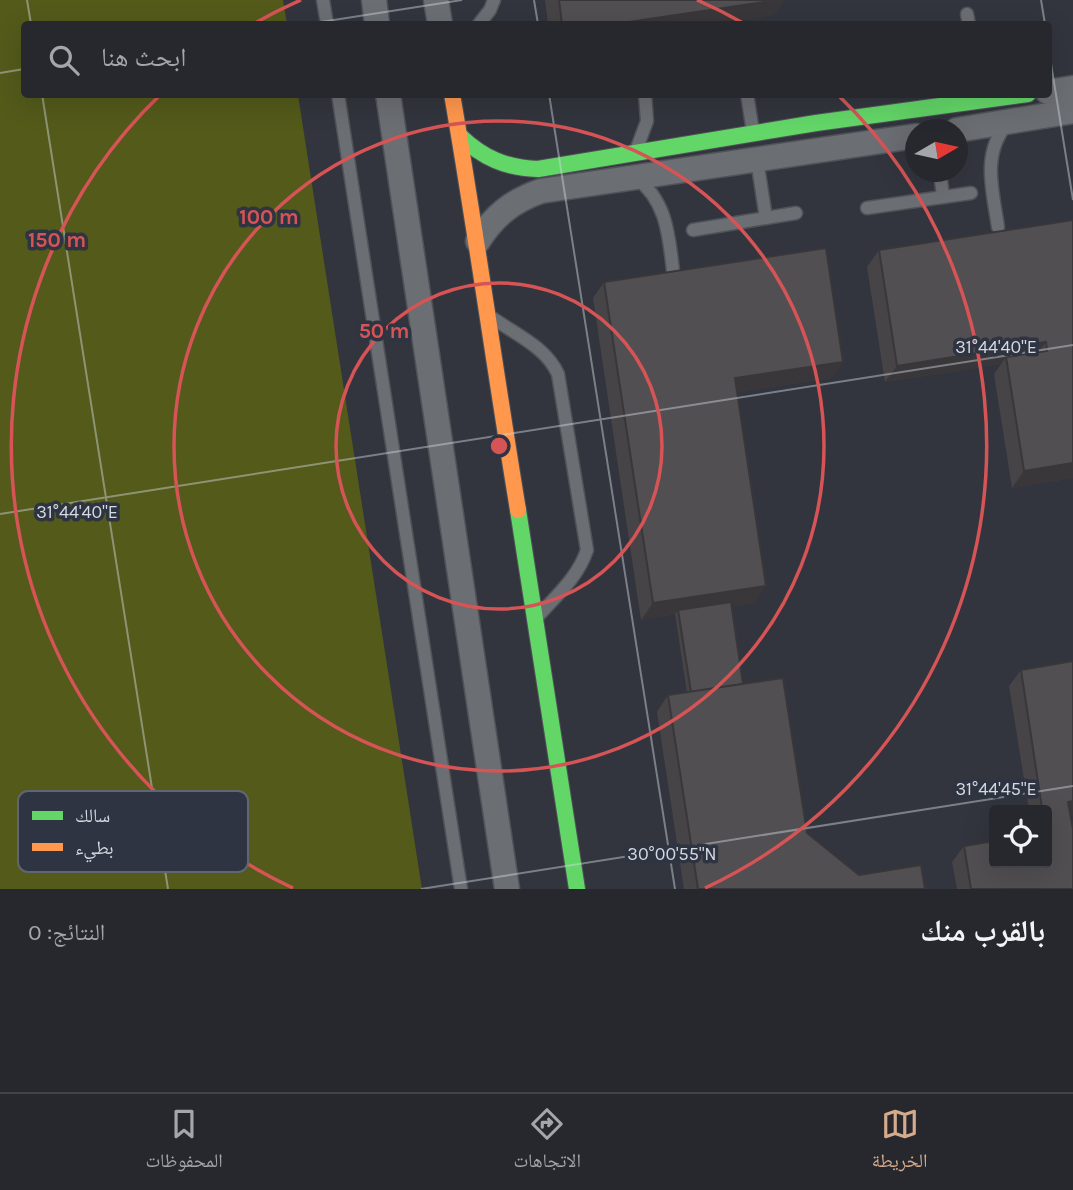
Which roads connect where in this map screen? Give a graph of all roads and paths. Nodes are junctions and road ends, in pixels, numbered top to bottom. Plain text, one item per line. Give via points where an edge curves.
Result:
1 (323, 0) edge
2 (374, 0) edge
3 (436, 0) edge
4 (494, 0) edge
5 (326, 21) edge
6 (377, 21) edge
7 (440, 21) edge
8 (481, 21) edge
9 (1073, 88) edge
10 (1052, 91) edge
11 (339, 98) edge
12 (389, 98) edge
13 (453, 98) edge
14 (645, 98) edge
15 (748, 98) edge
16 (931, 101) edge
17 (1009, 104) edge
18 (1073, 111) edge
19 (968, 124) edge
20 (753, 134) junction
21 (460, 136) junction
22 (905, 138) edge
23 (757, 160) junction
24 (633, 166) junction
25 (941, 182) edge
26 (971, 193) dead end
27 (943, 197) junction
28 (867, 208) dead end
29 (796, 213) dead end
30 (766, 218) junction
31 (998, 227) dead end
32 (693, 230) dead end
33 (478, 241) junction
34 (674, 279) edge
35 (486, 314) junction
36 (536, 618) junction
37 (461, 889) edge
38 (508, 889) edge
39 (577, 889) edge

1 - 5 lane
2 - 6 street
3 - 7 street
4 - 8 lane
9 - 10 street
11 - 37 lane
12 - 38 street
13 - 21 street
14 - 24 lane via 647,121
15 - 20 lane
16 - 17 street
16 - 20 street
17 - 18 street
17 - 19 street
17 - 31 lane via 990,166
20 - 24 street
21 - 24 street via 487,159 520,169
21 - 33 street
22 - 23 street
23 - 24 street
23 - 30 lane
24 - 33 street via 521,198 489,223
24 - 34 lane via 665,216
25 - 27 lane
26 - 27 lane
27 - 28 lane
29 - 30 lane
30 - 32 lane
33 - 35 street
35 - 36 street
35 - 36 lane via 553,362 561,388 587,550 573,578
36 - 39 street

